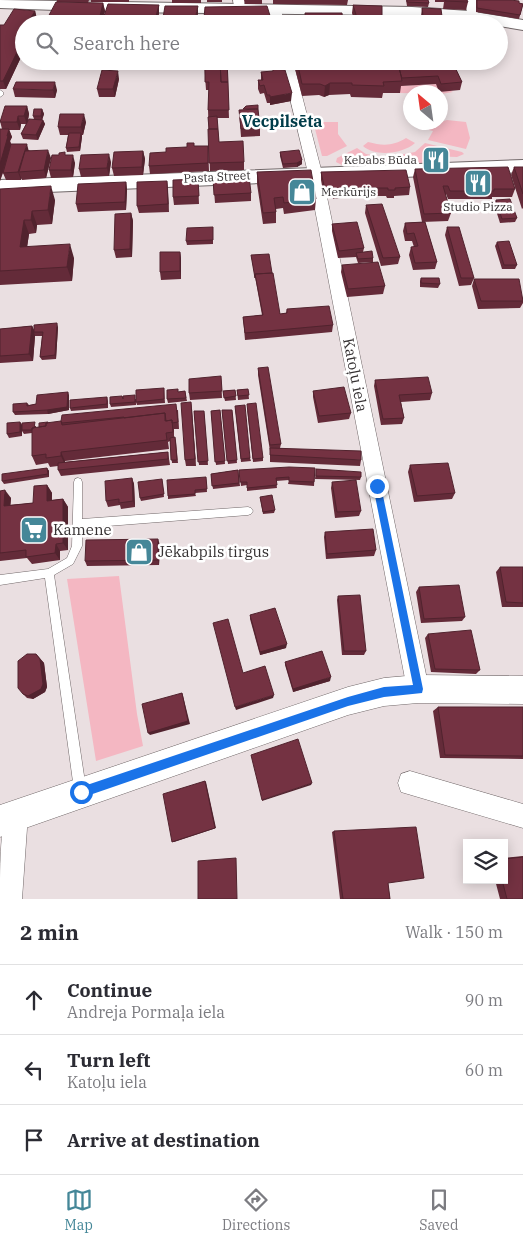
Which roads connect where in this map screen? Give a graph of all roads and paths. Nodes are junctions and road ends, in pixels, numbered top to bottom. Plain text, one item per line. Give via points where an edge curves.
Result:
1 (0, 4) edge
2 (239, 4) edge
3 (472, 8) edge
4 (273, 15) edge
5 (301, 15) edge
6 (493, 15) edge
7 (508, 20) edge
8 (523, 25) edge
9 (289, 70) edge
10 (523, 166) edge
11 (315, 173) junction
12 (0, 187) edge
13 (78, 482) dead end
14 (248, 511) dead end
15 (78, 524) junction
16 (49, 573) junction
17 (0, 580) edge
18 (418, 689) junction
19 (523, 690) edge
20 (410, 783) dead end
21 (81, 792) junction
22 (523, 816) edge
23 (8, 817) edge
24 (9, 899) edge

1 - 2 main road via 98,7
2 - 4 main road
3 - 5 main road
3 - 6 main road
7 - 8 main road
9 - 11 street, Katoļu iela
10 - 11 main road, Pasta Street
11 - 12 main road, Pasta Street
11 - 18 street, Katoļu iela
13 - 15 lane
14 - 15 lane
15 - 16 lane via 74,555 62,567
16 - 17 lane
16 - 21 lane
18 - 19 street
18 - 21 street via 384,692 348,702
20 - 22 street
21 - 23 street
23 - 24 street

